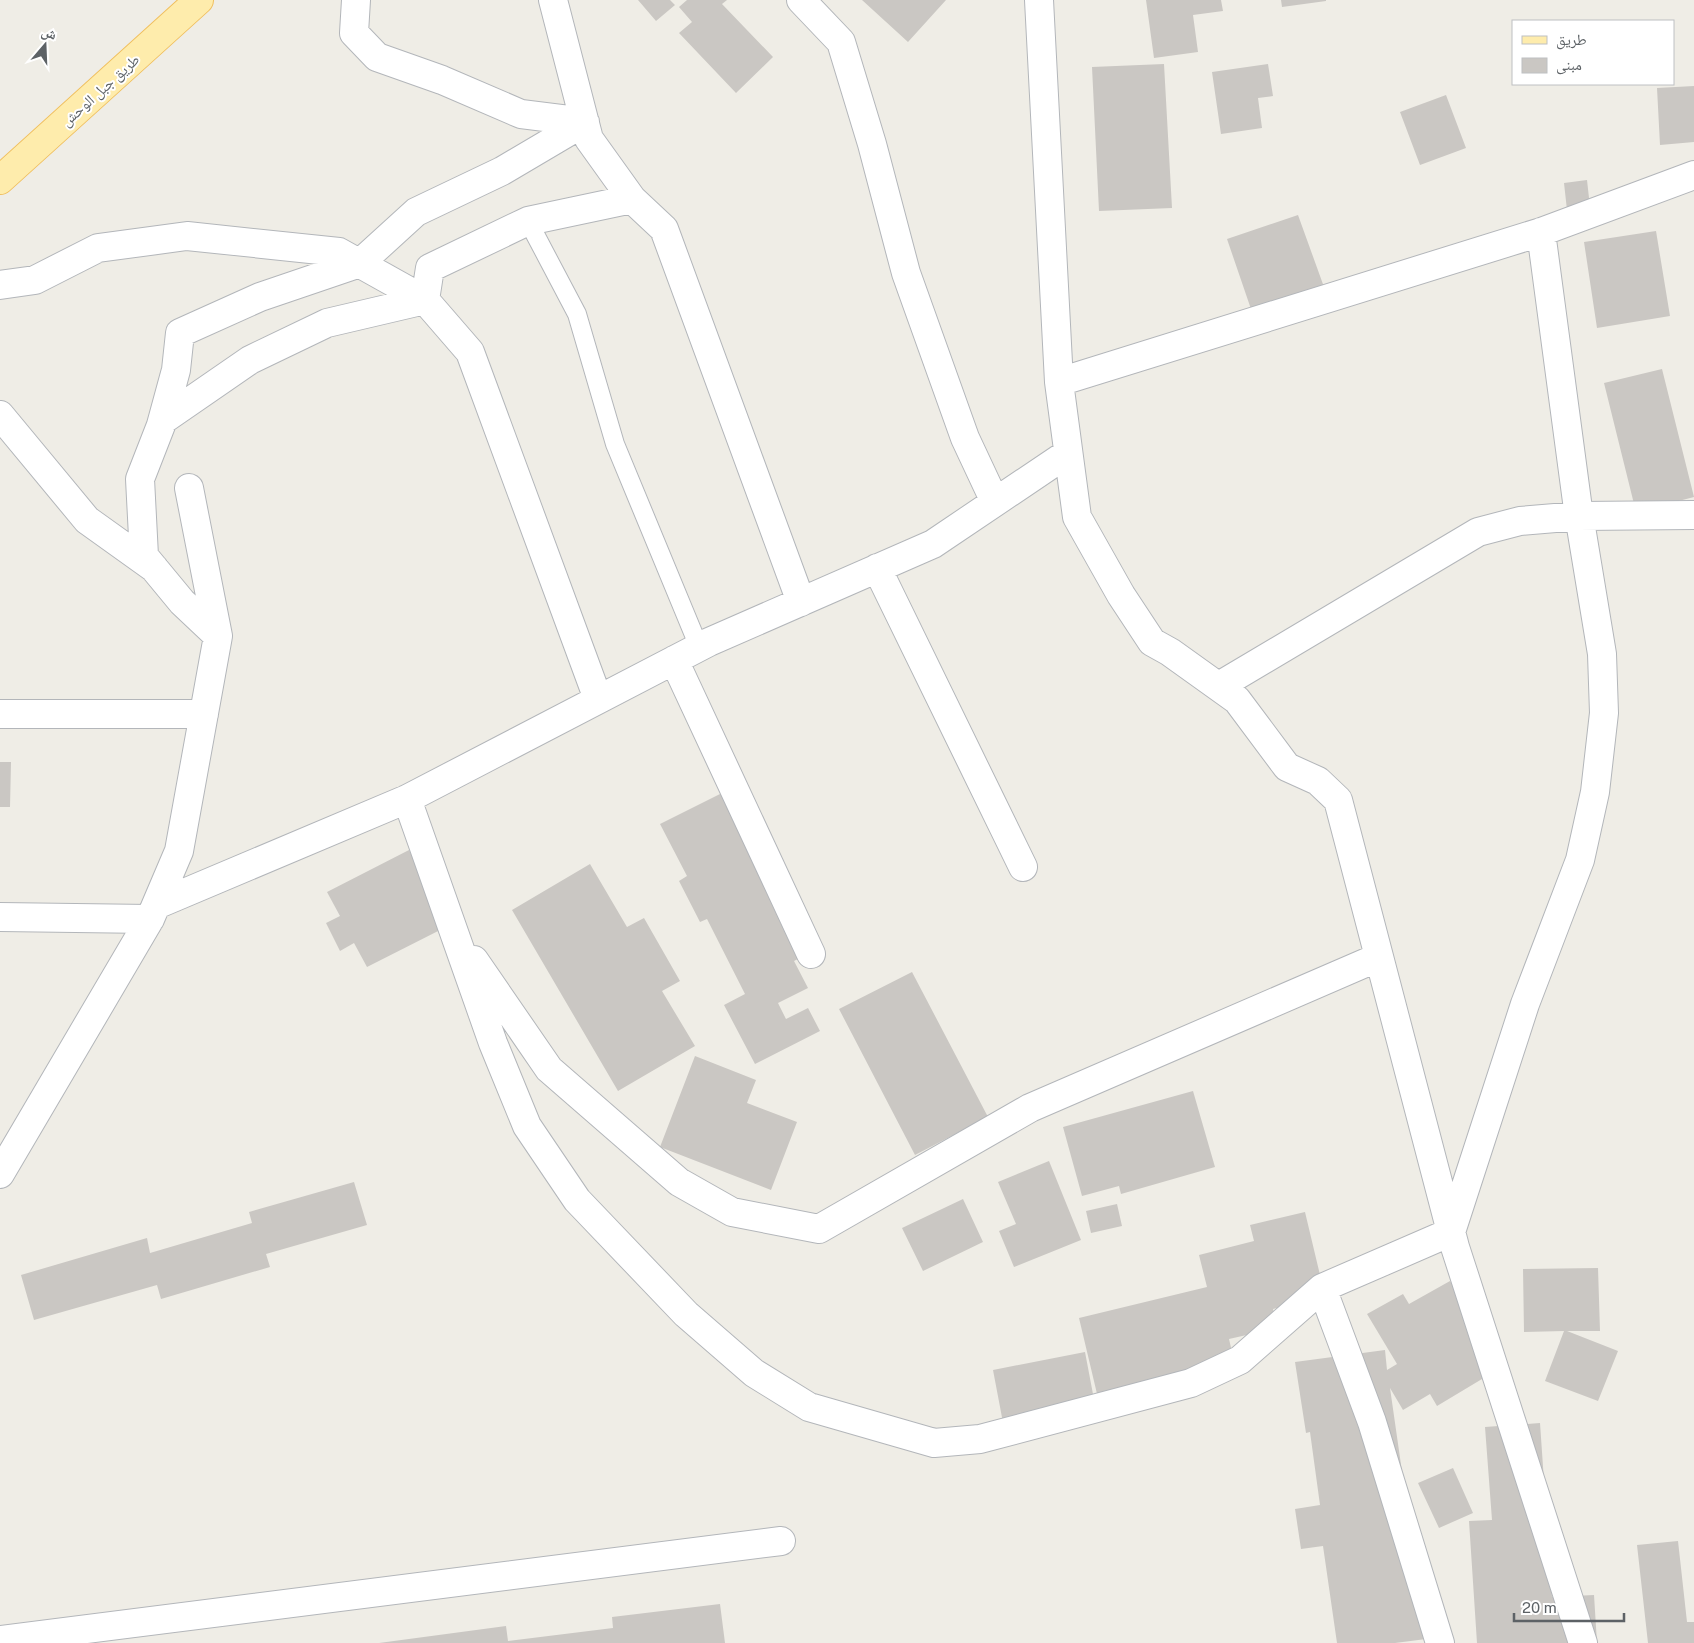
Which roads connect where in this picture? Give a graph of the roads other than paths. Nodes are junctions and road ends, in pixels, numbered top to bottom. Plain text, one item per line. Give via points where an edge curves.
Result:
1 (199, 0) edge
2 (356, 0) edge
3 (553, 0) edge
4 (801, 0) edge
5 (1039, 0) edge
6 (585, 122) junction
7 (1694, 175) edge
8 (0, 180) edge
9 (632, 199) junction
10 (528, 221) junction
11 (1541, 232) junction
12 (360, 263) junction
13 (0, 286) edge
14 (425, 300) junction
15 (1059, 382) junction
16 (0, 415) edge
17 (161, 425) junction
18 (1068, 453) junction
19 (189, 488) dead end
20 (995, 502) junction
21 (1694, 515) edge
22 (1579, 516) junction
23 (154, 568) junction
24 (877, 568) junction
25 (800, 602) junction
26 (218, 636) junction
27 (699, 647) junction
28 (674, 660) junction
29 (1219, 686) junction
30 (598, 699) junction
31 (0, 714) edge
32 (204, 714) junction
33 (407, 799) junction
34 (1023, 867) dead end
35 (153, 912) junction
36 (0, 917) edge
37 (453, 930) junction
38 (812, 954) dead end
39 (1379, 956) junction
40 (12, 1132) edge
41 (0, 1174) edge
42 (1451, 1232) junction
43 (1322, 1288) junction
44 (781, 1541) dead end
45 (0, 1640) edge
46 (1440, 1643) edge
47 (1583, 1643) edge

1 - 8 main road, طريق جبل الوحش
2 - 6 street via 354,33 377,57 442,80 521,114
3 - 6 street
4 - 20 street via 841,42 906,273 965,438
5 - 15 street
6 - 9 street via 589,139
6 - 12 street via 502,171 416,212
7 - 11 street
9 - 10 street
9 - 25 street via 664,229
10 - 14 street via 430,268
10 - 27 lane via 577,314 615,444
11 - 15 street
11 - 22 street
12 - 13 street via 339,252 187,236 98,248 35,280
12 - 14 street
12 - 17 street via 260,297 180,333 176,370
14 - 17 street via 326,323 250,360 163,420
14 - 30 street via 470,352
15 - 18 street
16 - 23 street via 87,520
17 - 23 street via 140,479 144,556
18 - 20 street
18 - 29 street via 1077,517 1121,595 1152,642
19 - 26 street
20 - 24 street via 933,544
21 - 22 street
22 - 29 street via 1520,521 1478,532
22 - 42 street via 1602,654 1604,713 1595,792 1580,860 1525,1004
23 - 26 street via 182,602
24 - 25 street
24 - 34 street
25 - 27 street
26 - 32 street
27 - 28 street
28 - 30 street
28 - 38 street
29 - 39 street via 1238,700 1287,768 1318,781 1338,800
30 - 33 street
31 - 32 street
32 - 35 street via 179,851
33 - 35 street
33 - 37 street
35 - 36 street
35 - 40 street
37 - 39 street via 549,1069 679,1182 732,1212 819,1229 1030,1108
37 - 43 street via 527,1126 577,1200 686,1314 754,1373 809,1407 934,1443 980,1439 1191,1383 1240,1360
39 - 42 street
40 - 41 street
42 - 43 street
42 - 47 street
43 - 46 street via 1372,1422
44 - 45 street

